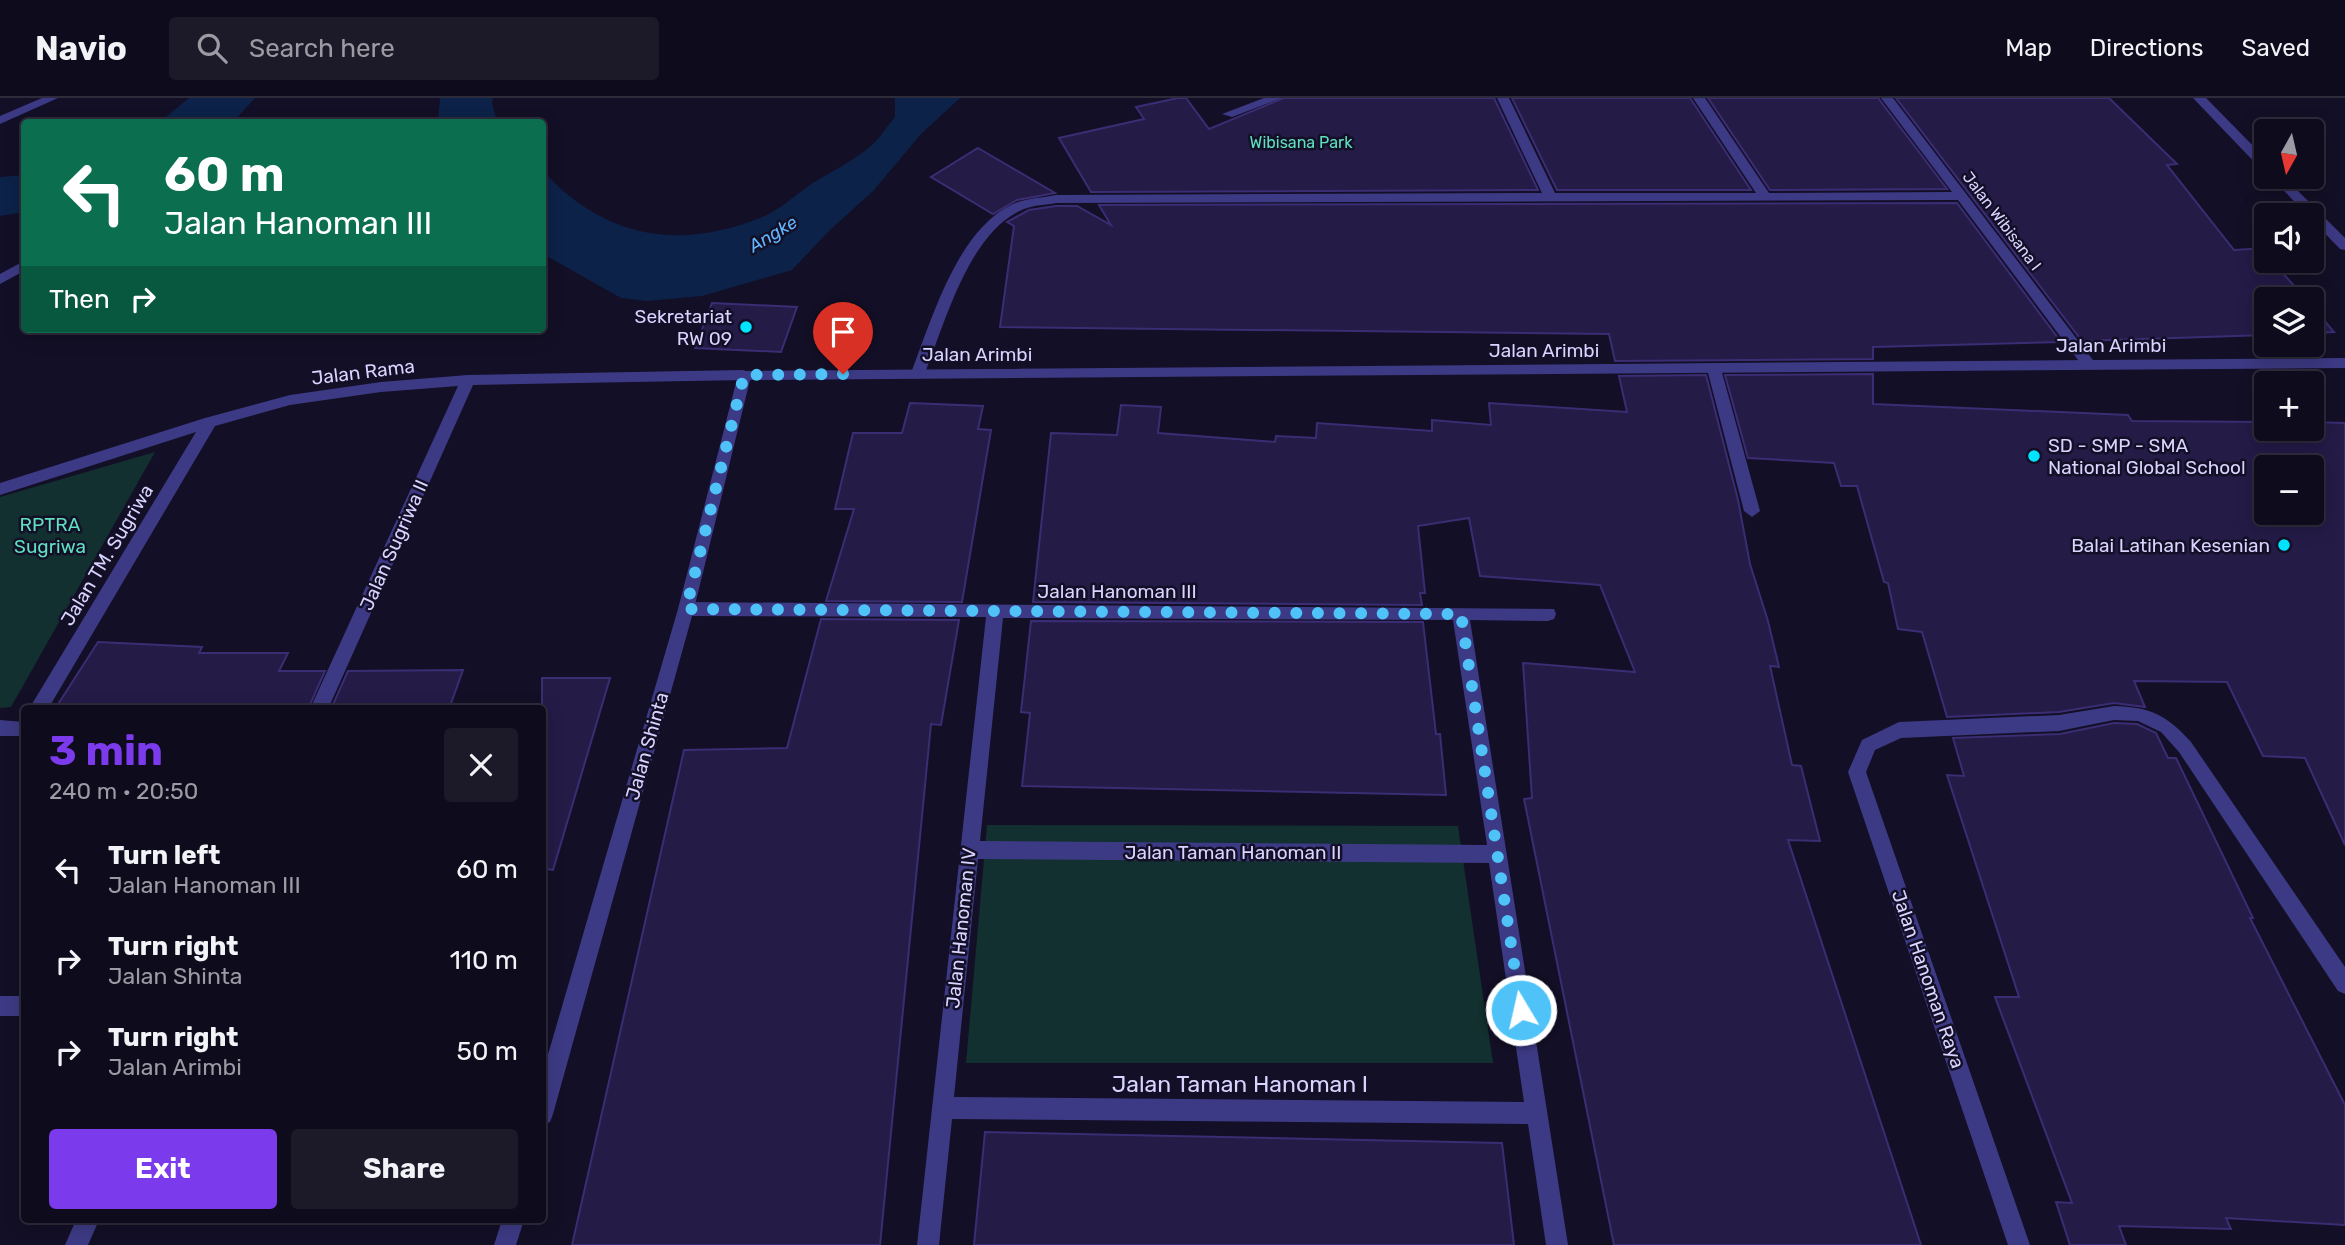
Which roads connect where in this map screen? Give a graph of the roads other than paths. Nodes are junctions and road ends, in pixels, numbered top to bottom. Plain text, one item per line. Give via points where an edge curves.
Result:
1 (52, 98) edge
2 (1276, 98) edge
3 (1503, 98) edge
4 (1699, 98) edge
5 (1887, 98) edge
6 (2199, 98) edge
7 (1228, 114) dead end
8 (0, 120) edge
9 (2254, 154) edge
10 (2289, 189) edge
11 (1962, 196) junction
12 (1549, 197) junction
13 (1765, 197) junction
14 (2345, 246) edge
15 (21, 267) edge
16 (0, 280) edge
17 (2345, 363) edge
18 (2089, 364) junction
19 (1714, 369) junction
20 (918, 373) junction
21 (744, 375) junction
22 (468, 380) junction
23 (211, 422) junction
24 (0, 489) edge
25 (1752, 511) dead end
26 (686, 609) junction
27 (995, 611) junction
28 (1461, 614) junction
29 (1548, 614) dead end
30 (40, 705) edge
31 (321, 705) edge
32 (0, 729) edge
33 (21, 729) edge
34 (970, 850) junction
35 (1497, 854) junction
36 (2345, 984) edge
37 (0, 1006) edge
38 (21, 1006) edge
39 (546, 1100) edge
40 (943, 1108) junction
41 (1537, 1113) junction
42 (87, 1223) edge
43 (512, 1223) edge
44 (76, 1245) edge
45 (505, 1245) edge
46 (928, 1245) edge
47 (1557, 1245) edge
48 (2019, 1245) edge

1 - 8 street
2 - 7 street
3 - 12 street
4 - 13 street
5 - 11 street, Jalan Wibisana I
6 - 9 street
10 - 14 street
11 - 13 street
11 - 18 street, Jalan Wibisana I
12 - 13 street
12 - 20 street via 1095,197 1017,206 991,224 965,261
15 - 16 street
17 - 18 street, Jalan Arimbi
18 - 19 street, Jalan Arimbi
19 - 20 street, Jalan Arimbi
19 - 25 street
20 - 21 street, Jalan Arimbi
21 - 22 street, Jalan Rama
21 - 26 street, Jalan Shinta
22 - 23 street, Jalan Rama via 290,400
22 - 31 street, Jalan Sugriwa II
23 - 24 street, Jalan Rama
23 - 30 street, Jalan TM. Sugriwa
26 - 27 street, Jalan Hanoman III
26 - 39 street, Jalan Shinta
27 - 28 street, Jalan Hanoman III
27 - 34 street, Jalan Hanoman IV
28 - 29 street, Jalan Hanoman III
28 - 35 street
32 - 33 street
34 - 35 street, Jalan Taman Hanoman II
34 - 40 street, Jalan Hanoman IV
35 - 41 street
36 - 48 street, Jalan Hanoman Raya via 2167,727 2140,714 2115,713 2059,723 1899,730 1868,745 1857,772
37 - 38 street
40 - 41 street, Jalan Taman Hanoman I
40 - 46 street, Jalan Hanoman IV
41 - 47 street
42 - 44 street
43 - 45 street

